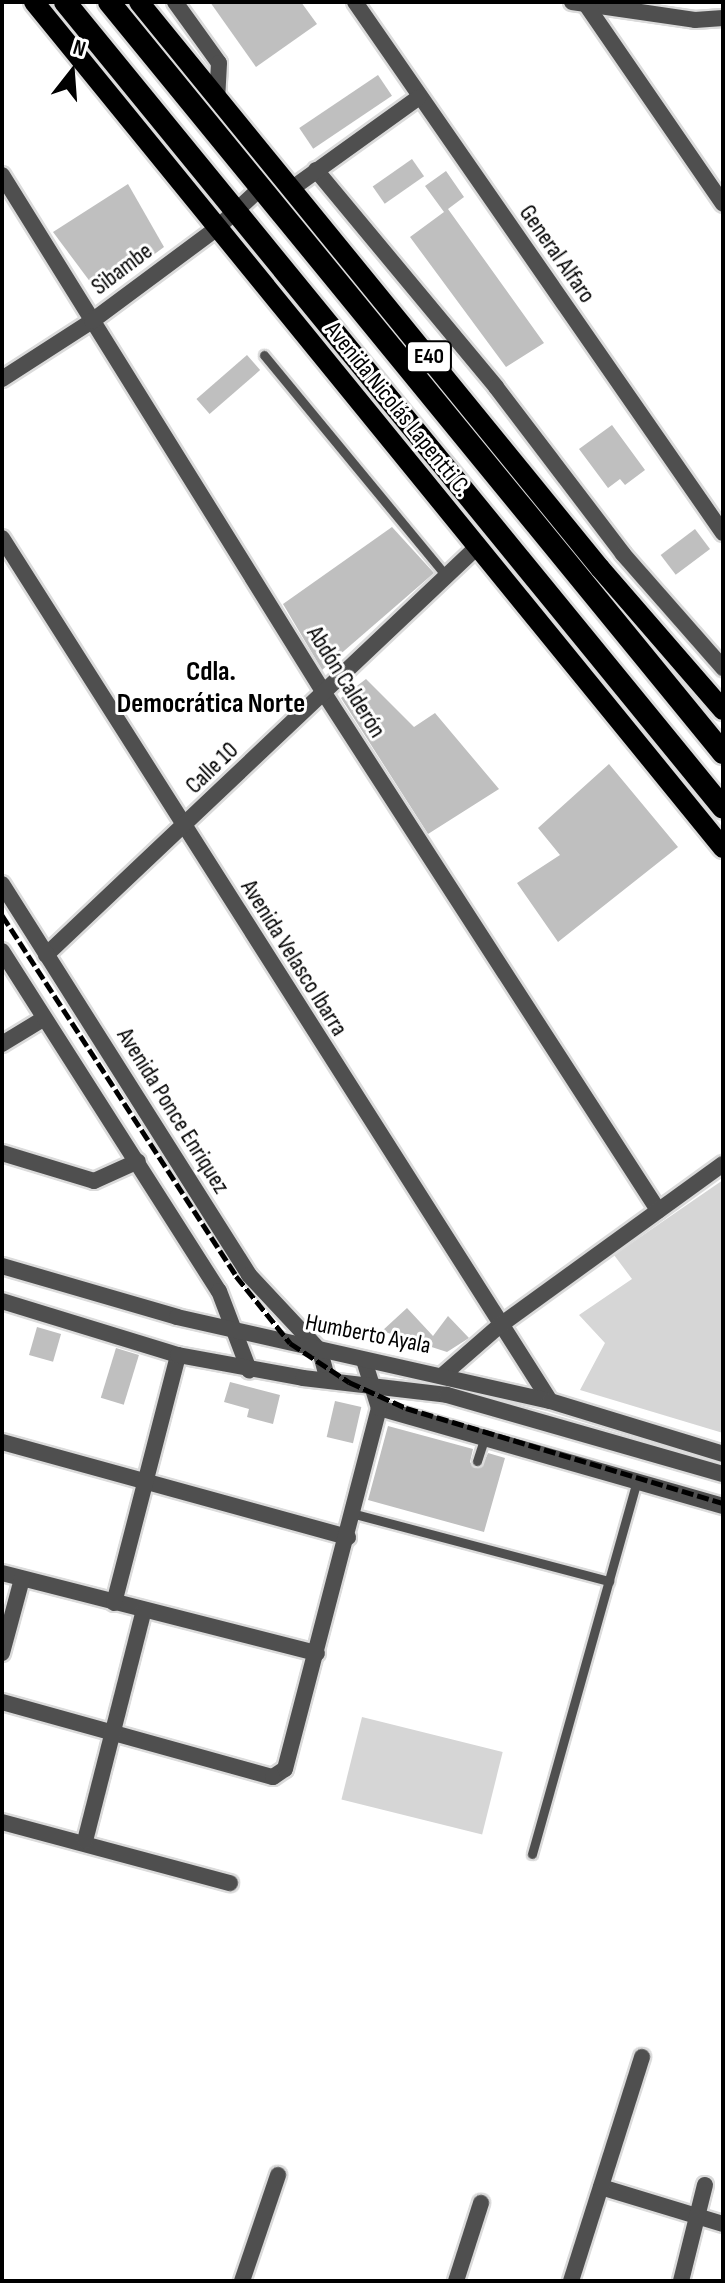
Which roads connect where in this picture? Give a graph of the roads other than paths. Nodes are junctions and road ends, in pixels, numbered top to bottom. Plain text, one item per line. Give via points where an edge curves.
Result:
1 (34, 2) edge
2 (65, 2) edge
3 (109, 2) edge
4 (139, 2) edge
5 (175, 2) edge
6 (355, 2) edge
7 (579, 4) edge
8 (368, 10) edge
9 (723, 18) edge
10 (217, 98) junction
11 (418, 98) junction
12 (316, 170) junction
13 (2, 175) edge
14 (263, 186) junction
15 (294, 187) junction
16 (723, 204) edge
17 (235, 207) junction
18 (217, 228) junction
19 (92, 321) junction
20 (264, 355) dead end
21 (2, 379) edge
22 (546, 519) junction
23 (723, 533) edge
24 (2, 538) edge
25 (477, 547) junction
26 (446, 576) junction
27 (723, 668) edge
28 (324, 693) junction
29 (723, 710) edge
30 (723, 753) edge
31 (723, 808) edge
32 (183, 829) junction
33 (723, 848) edge
34 (2, 884) edge
35 (2, 951) edge
36 (46, 955) junction
37 (43, 1019) junction
38 (2, 1044) edge
39 (2, 1153) edge
40 (138, 1161) junction
41 (723, 1164) edge
42 (658, 1210) junction
43 (2, 1266) edge
44 (2, 1301) edge
45 (499, 1326) junction
46 (238, 1331) junction
47 (320, 1351) junction
48 (178, 1355) junction
49 (364, 1360) junction
50 (249, 1370) junction
51 (444, 1374) junction
52 (328, 1380) junction
53 (369, 1384) junction
54 (550, 1401) junction
55 (379, 1408) junction
56 (485, 1437) junction
57 (2, 1442) edge
58 (723, 1454) edge
59 (477, 1461) dead end
60 (723, 1474) edge
61 (637, 1480) junction
62 (142, 1484) junction
63 (723, 1506) edge
64 (355, 1514) junction
65 (348, 1537) junction
66 (2, 1573) edge
67 (22, 1579) junction
68 (609, 1581) junction
69 (114, 1603) junction
70 (144, 1610) junction
71 (2, 1653) edge
72 (317, 1653) junction
73 (2, 1702) edge
74 (114, 1733) junction
75 (2, 1822) edge
76 (85, 1841) junction
77 (532, 1854) dead end
78 (230, 1883) dead end
79 (642, 2057) dead end
80 (278, 2175) dead end
81 (705, 2185) dead end
82 (601, 2187) junction
83 (481, 2203) dead end
84 (697, 2218) junction
85 (723, 2224) edge
86 (242, 2281) edge
87 (456, 2281) edge
88 (571, 2281) edge
89 (681, 2281) edge

1 - 18 main road, Avenida Nicolás Lapentti C.
2 - 17 highway, Avenida Nicolás Lapentti C. / E40
3 - 14 highway, Avenida Nicolás Lapentti C. / E40
4 - 10 main road, Avenida Nicolás Lapentti C. / E40
5 - 10 street via 219,63
6 - 8 street, General Alfaro
7 - 9 street via 695,20
7 - 16 street
8 - 11 street, General Alfaro
10 - 15 main road, Avenida Nicolás Lapentti C. / E40
11 - 12 street
11 - 23 street, General Alfaro
12 - 15 street
12 - 27 street via 496,387 623,554
13 - 19 street, Abdón Calderón
14 - 17 street, Sibambe
14 - 22 highway, Avenida Nicolás Lapentti C. / E40
15 - 22 main road, Avenida Nicolás Lapentti C. / E40
17 - 18 street, Sibambe
17 - 31 highway, Avenida Nicolás Lapentti C. / E40
18 - 19 street, Sibambe
18 - 25 main road, Avenida Nicolás Lapentti C.
19 - 21 street, Sibambe
19 - 28 street, Abdón Calderón
20 - 26 lane
22 - 29 main road, Avenida Nicolás Lapentti C. / E40
22 - 30 highway, Avenida Nicolás Lapentti C. / E40
24 - 32 street, Avenida Velasco Ibarra
25 - 26 street, Calle 10
25 - 33 main road, Avenida Nicolás Lapentti C.
26 - 28 street, Calle 10
28 - 32 street, Calle 10
28 - 42 street, Abdón Calderón
32 - 36 street, Calle 10
32 - 45 street, Avenida Velasco Ibarra
34 - 36 street, Avenida Ponce Enriquez
35 - 37 street
36 - 47 street, Avenida Ponce Enriquez via 249,1275
37 - 38 street
37 - 40 street
39 - 40 street via 94,1181
40 - 46 street
41 - 42 street
42 - 45 street
43 - 46 street, Humberto Ayala
44 - 48 street, Humberto Ayala
45 - 51 street
45 - 54 street, Avenida Velasco Ibarra
46 - 47 street, Humberto Ayala
46 - 50 street
47 - 49 street, Humberto Ayala
47 - 52 street
48 - 50 street, Humberto Ayala
48 - 62 street
49 - 51 street, Humberto Ayala
49 - 53 street
50 - 52 street, Humberto Ayala
51 - 54 street, Humberto Ayala
52 - 53 street, Humberto Ayala
53 - 55 street
53 - 60 street, Humberto Ayala via 447,1395
54 - 58 street, Humberto Ayala
55 - 56 street
55 - 64 street
56 - 59 lane
56 - 61 street
57 - 62 street
61 - 63 street
61 - 68 lane
62 - 65 street
62 - 69 street
64 - 65 street
64 - 68 lane
65 - 72 street
66 - 67 street
67 - 69 street
67 - 71 street
68 - 77 lane
69 - 70 street
70 - 72 street
70 - 74 street
72 - 74 street via 279,1775
73 - 74 street
74 - 76 street
75 - 76 street
76 - 78 street
79 - 82 street
80 - 86 street
81 - 84 street
82 - 84 street
82 - 88 street
83 - 87 street
84 - 85 street
84 - 89 street

